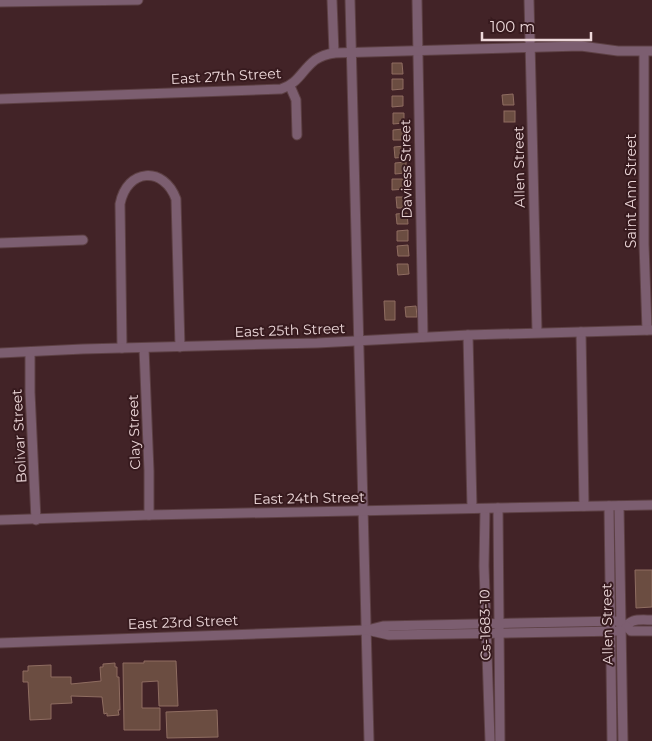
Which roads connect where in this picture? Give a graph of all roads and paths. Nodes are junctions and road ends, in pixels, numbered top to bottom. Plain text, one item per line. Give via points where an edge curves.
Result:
1 (138, 0) edge
2 (332, 0) edge
3 (350, 0) edge
4 (417, 0) edge
5 (530, 0) edge
6 (0, 2) edge
7 (530, 47) junction
8 (418, 51) junction
9 (648, 51) edge
10 (351, 52) junction
11 (334, 53) junction
12 (290, 86) junction
13 (0, 99) edge
14 (297, 135) dead end
15 (83, 240) dead end
16 (0, 243) edge
17 (650, 330) edge
18 (537, 332) junction
19 (581, 332) junction
20 (468, 335) junction
21 (423, 337) junction
22 (360, 341) junction
23 (180, 347) junction
24 (122, 348) junction
25 (144, 348) junction
26 (30, 352) junction
27 (0, 353) edge
28 (652, 505) edge
29 (584, 506) junction
30 (609, 506) junction
31 (619, 506) junction
32 (472, 508) junction
33 (484, 508) junction
34 (498, 508) junction
35 (364, 510) junction
36 (149, 515) junction
37 (0, 520) edge
38 (36, 520) junction
39 (652, 620) edge
40 (499, 623) junction
41 (487, 624) junction
42 (619, 626) junction
43 (367, 630) junction
44 (652, 631) edge
45 (488, 634) junction
46 (499, 634) junction
47 (0, 642) edge
48 (369, 741) edge
49 (490, 741) edge
50 (500, 741) edge
51 (612, 741) edge
52 (623, 741) edge

1 - 6 street
2 - 11 street
3 - 10 street
4 - 8 street, Daviess Street
5 - 7 street, Allen Street
7 - 8 street, East 27th Street
7 - 9 street, East 27th Street via 581,46
7 - 18 street, Allen Street
8 - 10 street, East 27th Street
8 - 21 street, Daviess Street
9 - 17 street, Saint Ann Street via 644,244
10 - 11 street, East 27th Street
10 - 22 street
11 - 12 street, East 27th Street via 316,60
12 - 13 street, East 27th Street via 260,91
12 - 14 street via 296,100
15 - 16 street
17 - 19 street, East 25th Street
18 - 19 street, East 25th Street
18 - 20 street, East 25th Street
19 - 29 street
20 - 21 street, East 25th Street
20 - 32 street
21 - 22 street, East 25th Street
22 - 23 street, East 25th Street
22 - 35 street
23 - 24 street via 176,199 165,182 157,177 141,176 128,183 120,204
23 - 25 street, East 25th Street
24 - 25 street, East 25th Street
24 - 26 street, East 25th Street
25 - 36 street, Clay Street
26 - 27 street, East 25th Street
26 - 38 street, Bolivar Street
28 - 31 street, East 24th Street
29 - 30 street, East 24th Street
29 - 34 street, East 24th Street
30 - 31 street, East 24th Street
30 - 42 street, Allen Street
31 - 42 street, Allen Street
32 - 33 street, East 24th Street
32 - 35 street, East 24th Street
33 - 34 street, East 24th Street
33 - 41 street
34 - 40 street, Cs-1683-10
35 - 36 street, East 24th Street
35 - 43 street
36 - 38 street, East 24th Street
37 - 38 street, East 24th Street
39 - 42 street
40 - 41 street, East 23rd Street
40 - 42 street, East 23rd Street
40 - 46 street, Cs-1683-10
41 - 43 street, East 23rd Street via 383,626
41 - 45 street
42 - 44 street via 631,631
42 - 46 street, East 23rd Street
42 - 51 street, Allen Street
42 - 52 street, Allen Street
43 - 45 street, East 23rd Street via 390,635
43 - 47 street, East 23rd Street
43 - 48 street
45 - 46 street, East 23rd Street
45 - 49 street
46 - 50 street, Cs-1683-10

